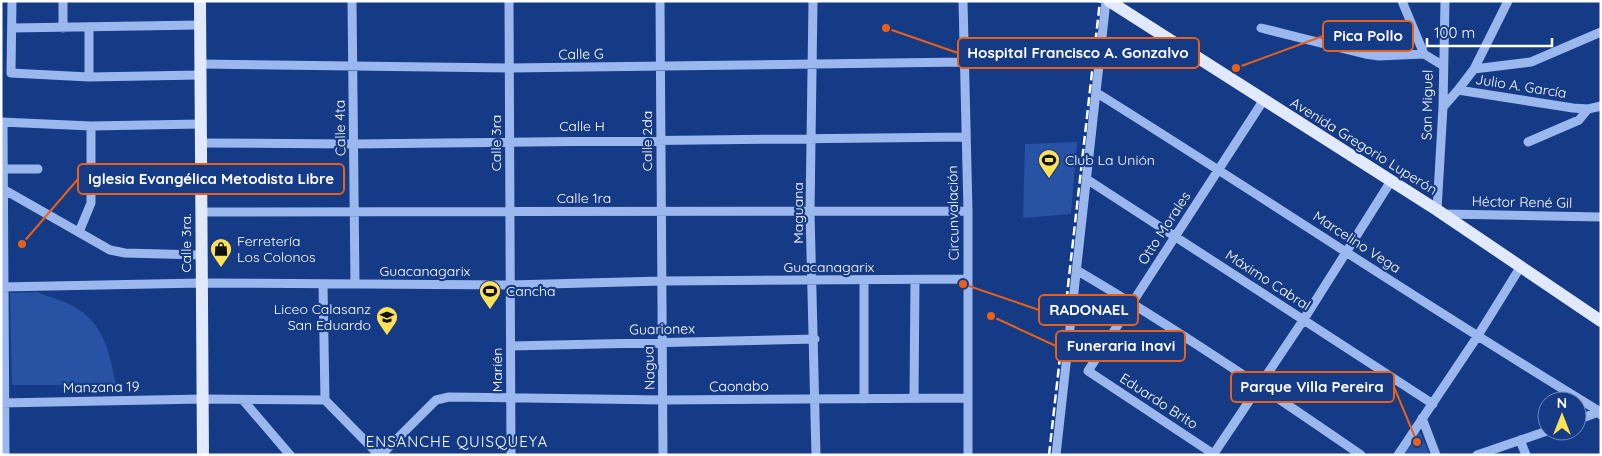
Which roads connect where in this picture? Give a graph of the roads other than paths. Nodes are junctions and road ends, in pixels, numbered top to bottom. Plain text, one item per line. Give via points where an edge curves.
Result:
1 (12, 1) edge
2 (63, 1) edge
3 (200, 1) edge
4 (352, 1) edge
5 (509, 1) edge
6 (660, 1) edge
7 (813, 1) edge
8 (1107, 1) edge
9 (1402, 1) edge
10 (1445, 1) edge
11 (1508, 1) edge
12 (964, 3) edge
13 (200, 25) junction
14 (12, 28) junction
15 (63, 28) junction
16 (89, 28) junction
17 (1261, 28) dead end
18 (1601, 32) edge
19 (1424, 54) junction
20 (962, 62) junction
21 (1442, 65) junction
22 (353, 66) junction
23 (660, 66) junction
24 (814, 66) junction
25 (509, 68) junction
26 (1, 69) edge
27 (1474, 69) junction
28 (200, 70) junction
29 (11, 73) junction
30 (89, 77) junction
31 (1458, 90) junction
32 (1097, 93) junction
33 (1263, 101) junction
34 (1601, 106) edge
35 (1443, 107) junction
36 (1588, 109) junction
37 (2, 122) edge
38 (200, 124) junction
39 (91, 126) junction
40 (964, 137) junction
41 (813, 138) junction
42 (662, 139) junction
43 (510, 140) junction
44 (1528, 142) dead end
45 (200, 143) junction
46 (354, 144) junction
47 (3, 169) junction
48 (38, 169) dead end
49 (1220, 169) junction
50 (113, 174) dead end
51 (200, 174) junction
52 (1088, 180) junction
53 (1391, 181) junction
54 (2, 188) edge
55 (201, 212) junction
56 (354, 212) junction
57 (510, 212) junction
58 (661, 212) junction
59 (810, 212) junction
60 (968, 212) junction
61 (1440, 212) junction
62 (1601, 217) edge
63 (79, 232) junction
64 (1175, 236) junction
65 (1348, 252) junction
66 (201, 255) junction
67 (1521, 266) junction
68 (1078, 271) junction
69 (968, 279) junction
70 (813, 280) junction
71 (864, 280) junction
72 (915, 280) junction
73 (662, 281) junction
74 (201, 283) junction
75 (323, 284) junction
76 (355, 284) junction
77 (510, 285) junction
78 (3, 287) edge
79 (1132, 303) junction
80 (1304, 320) junction
81 (1601, 321) edge
82 (1477, 337) junction
83 (815, 339) junction
84 (662, 342) junction
85 (511, 346) junction
86 (1088, 371) joint
87 (1259, 385) junction
88 (510, 398) junction
89 (914, 398) junction
90 (968, 398) junction
91 (202, 399) junction
92 (815, 399) junction
93 (864, 399) junction
94 (243, 400) junction
95 (325, 400) junction
96 (664, 400) junction
97 (3, 403) edge
98 (1433, 404) junction
99 (1600, 412) edge
100 (1587, 417) edge
101 (1422, 418) junction
102 (1537, 434) edge
103 (1520, 440) junction
104 (1058, 454) edge
105 (1214, 454) edge
106 (5, 455) edge
107 (204, 455) edge
108 (290, 455) edge
109 (380, 455) edge
110 (511, 455) edge
111 (663, 455) edge
112 (816, 455) edge
113 (968, 455) edge
114 (1361, 455) edge
115 (1398, 455) edge
116 (1436, 455) edge
117 (1477, 455) edge
118 (1526, 455) edge

1 - 14 street
2 - 15 street
3 - 13 main road, Calle 3ra.
4 - 22 street, Calle 4ta
5 - 25 street, Calle 3ra
6 - 23 street, Calle 2da
7 - 24 street, Maguana
8 - 32 street
8 - 33 main road, Avenida Gregorio Luperón
9 - 19 street
10 - 21 street, San Miguel
11 - 27 street
12 - 20 street, Circunvalación
13 - 16 street
13 - 28 main road, Calle 3ra.
14 - 15 street
14 - 29 street
15 - 16 street
16 - 30 street
17 - 19 street via 1372,55
18 - 27 street via 1531,62
19 - 21 street
20 - 24 street, Calle G
20 - 40 street, Circunvalación
21 - 35 street, San Miguel
22 - 25 street, Calle G
22 - 28 street, Calle G
22 - 46 street, Calle 4ta
23 - 24 street, Calle G
23 - 25 street, Calle G
23 - 42 street, Calle 2da
24 - 41 street, Maguana
25 - 43 street, Calle 3ra
26 - 29 street, Calle G
27 - 31 street
28 - 30 street, Calle G
28 - 38 main road, Calle 3ra.
29 - 30 street, Calle G
31 - 35 street, Julio A. García
31 - 36 street, Julio A. García
32 - 49 street, Marcelino Vega
32 - 52 street
33 - 49 street, Otto Morales
33 - 53 main road, Avenida Gregorio Luperón
34 - 36 street, Julio A. García
35 - 61 street, San Miguel
36 - 44 street via 1579,120
37 - 39 street
37 - 47 street
38 - 39 street
38 - 45 main road, Calle 3ra.
39 - 63 street via 91,203
40 - 41 street, Calle H
40 - 60 street, Circunvalación
41 - 42 street, Calle H
41 - 59 street, Maguana
42 - 43 street, Calle H
42 - 58 street, Calle 2da
43 - 46 street, Calle H
43 - 57 street, Calle 3ra
45 - 46 street, Calle H
45 - 51 main road, Calle 3ra.
46 - 56 street, Calle 4ta
47 - 48 street
47 - 54 street
49 - 64 street, Otto Morales
49 - 65 street, Marcelino Vega
50 - 51 street
51 - 55 main road, Calle 3ra.
52 - 64 street, Máximo Cabral
52 - 68 street
53 - 61 main road, Avenida Gregorio Luperón
53 - 65 street
54 - 63 street
54 - 78 street
55 - 56 street, Calle 1ra
55 - 66 main road, Calle 3ra.
56 - 57 street, Calle 1ra
56 - 76 street, Calle 4ta
57 - 58 street, Calle 1ra
57 - 77 street, Calle 3ra
58 - 59 street, Calle 1ra
58 - 73 street, Calle 2da
59 - 60 street, Calle 1ra
59 - 70 street, Maguana
60 - 69 street, Circunvalación
61 - 62 street, Héctor René Gil
61 - 67 main road, Avenida Gregorio Luperón
63 - 66 street via 116,252
64 - 79 street, Otto Morales
64 - 80 street, Máximo Cabral
65 - 80 street
65 - 82 street, Marcelino Vega
66 - 74 main road, Calle 3ra.
67 - 81 main road, Avenida Gregorio Luperón
67 - 82 street
68 - 79 street
68 - 104 street via 1064,374
69 - 72 street, Guacanagarix
69 - 90 street, Circunvalación
70 - 71 street, Guacanagarix
70 - 73 street, Guacanagarix
70 - 83 street, Maguana
71 - 72 street, Guacanagarix
71 - 93 street
72 - 89 street
73 - 77 street, Guacanagarix
73 - 84 street, Nagua
74 - 75 street, Guacanagarix
74 - 78 street, Guacanagarix
74 - 91 main road, Calle 3ra.
75 - 76 street, Guacanagarix
75 - 95 street
76 - 77 street, Guacanagarix
77 - 85 street, Marién
78 - 97 street
79 - 86 street, Otto Morales
79 - 87 street
80 - 87 street
80 - 98 street, Máximo Cabral
82 - 98 street
82 - 99 street, Marcelino Vega
83 - 84 street, Guarionex
83 - 92 street, Maguana
84 - 85 street, Guarionex
84 - 96 street, Nagua
85 - 88 street, Marién
86 - 105 street, Eduardo Brito
87 - 105 street
87 - 114 street
88 - 96 street, Caonabo
88 - 109 street, Caonabo via 449,397 436,400
88 - 110 street, Marién
89 - 90 street, Caonabo
89 - 93 street, Caonabo
90 - 113 street, Circunvalación
91 - 94 street, Manzana 19
91 - 97 street, Manzana 19
91 - 107 main road, Calle 3ra.
92 - 93 street, Caonabo
92 - 96 street, Caonabo
92 - 112 street, Maguana
94 - 95 street, Manzana 19
94 - 108 street
95 - 109 street
96 - 111 street, Nagua
97 - 106 street
98 - 101 street
99 - 100 street
101 - 115 street
101 - 116 street
102 - 103 street
103 - 117 street
103 - 118 street

